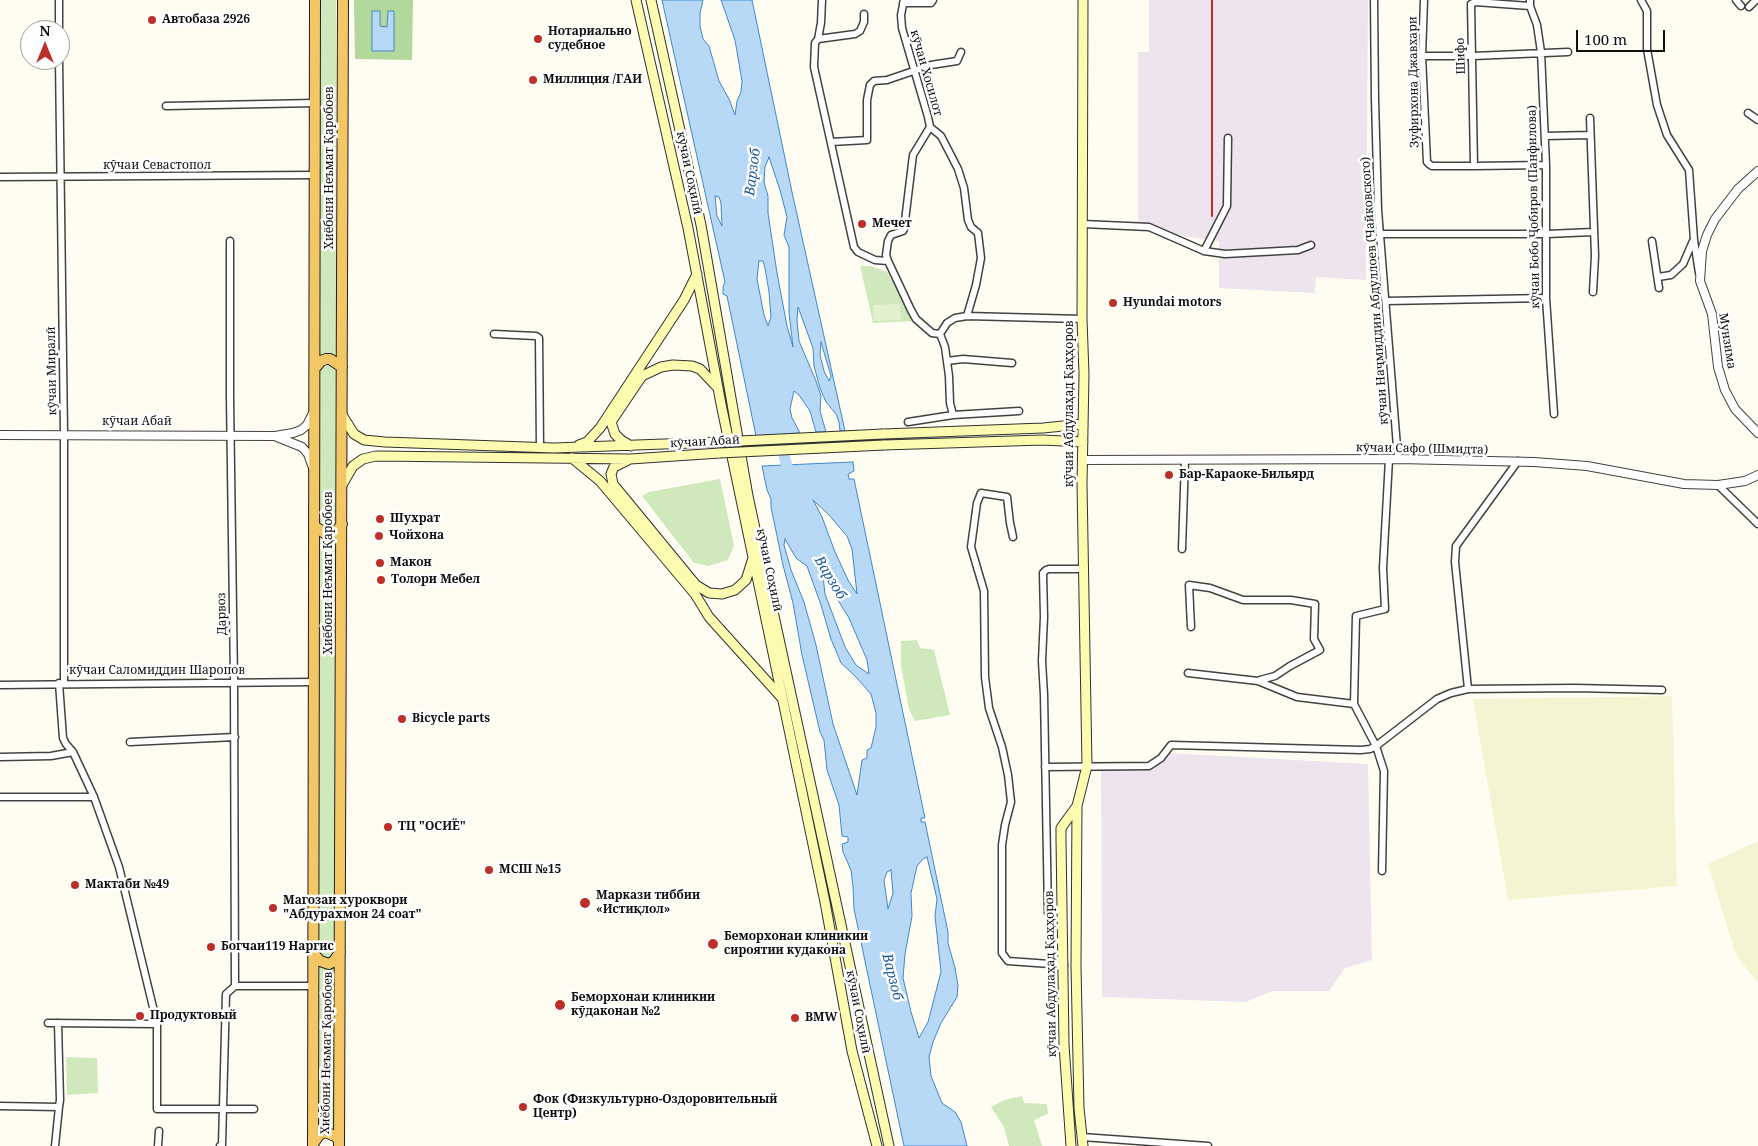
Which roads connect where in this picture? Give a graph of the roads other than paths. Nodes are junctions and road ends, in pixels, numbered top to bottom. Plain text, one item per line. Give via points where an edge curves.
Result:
1 (59, 0) edge
2 (315, 0) edge
3 (344, 0) edge
4 (636, 0) edge
5 (651, 0) edge
6 (822, 0) edge
7 (933, 0) edge
8 (1083, 0) edge
9 (1374, 0) edge
10 (1424, 0) edge
11 (1641, 0) edge
12 (1756, 0) edge
13 (903, 1) edge
14 (1530, 3) edge
15 (1749, 7) dead end
16 (864, 14) dead end
17 (59, 20) edge
18 (818, 39) junction
19 (961, 52) dead end
20 (1542, 52) junction
21 (1568, 52) dead end
22 (663, 54) junction
23 (1422, 56) junction
24 (1473, 56) junction
25 (648, 57) junction
26 (59, 70) edge
27 (914, 71) junction
28 (670, 86) junction
29 (656, 89) junction
30 (315, 103) junction
31 (166, 106) dead end
32 (1748, 113) dead end
33 (1590, 118) dead end
34 (1758, 120) edge
35 (930, 127) junction
36 (1590, 135) junction
37 (1545, 136) junction
38 (1228, 138) dead end
39 (831, 142) junction
40 (1546, 164) junction
41 (1474, 166) junction
42 (1758, 171) edge
43 (315, 175) junction
44 (0, 177) edge
45 (62, 178) junction
46 (1083, 224) junction
47 (1593, 232) junction
48 (1380, 234) junction
49 (1547, 234) junction
50 (1694, 240) junction
51 (1652, 241) dead end
52 (230, 242) dead end
53 (1311, 245) dead end
54 (1204, 251) junction
55 (888, 261) junction
56 (697, 274) junction
57 (1658, 277) junction
58 (1700, 281) junction
59 (1659, 288) dead end
60 (1593, 292) dead end
61 (1546, 298) junction
62 (1386, 301) junction
63 (968, 316) junction
64 (1082, 319) junction
65 (494, 334) dead end
66 (940, 334) junction
67 (947, 361) junction
68 (1012, 363) dead end
69 (342, 367) junction
70 (314, 368) junction
71 (718, 388) junction
72 (314, 411) junction
73 (1019, 412) dead end
74 (1554, 414) dead end
75 (342, 415) junction
76 (953, 415) junction
77 (908, 422) dead end
78 (1083, 424) junction
79 (1758, 433) edge
80 (64, 434) junction
81 (0, 435) edge
82 (230, 436) junction
83 (275, 436) junction
84 (1083, 442) junction
85 (575, 447) junction
86 (632, 447) junction
87 (540, 448) junction
88 (572, 458) junction
89 (630, 459) junction
90 (1389, 459) junction
91 (1398, 459) junction
92 (1082, 460) junction
93 (1185, 460) junction
94 (1518, 461) junction
95 (314, 471) junction
96 (1758, 476) edge
97 (342, 485) junction
98 (1718, 485) junction
99 (342, 524) junction
100 (1758, 524) edge
101 (314, 526) junction
102 (1013, 537) dead end
103 (1182, 549) dead end
104 (753, 558) junction
105 (1083, 569) junction
106 (1192, 627) dead end
107 (1188, 673) dead end
108 (234, 681) junction
109 (1258, 681) junction
110 (314, 682) junction
111 (61, 683) junction
112 (0, 685) edge
113 (1468, 689) junction
114 (1662, 690) dead end
115 (783, 700) junction
116 (1354, 704) junction
117 (235, 737) junction
118 (130, 742) dead end
119 (1376, 746) junction
120 (73, 752) junction
121 (0, 757) edge
122 (1087, 766) junction
123 (1045, 767) junction
124 (0, 797) edge
125 (94, 797) junction
126 (1077, 806) junction
127 (1382, 870) dead end
128 (1048, 913) dead end
129 (340, 951) junction
130 (314, 954) junction
131 (1064, 965) junction
132 (235, 986) junction
133 (314, 986) junction
134 (48, 1023) dead end
135 (58, 1023) junction
136 (157, 1024) junction
137 (873, 1070) junction
138 (857, 1074) junction
139 (0, 1106) edge
140 (58, 1107) junction
141 (222, 1109) junction
142 (254, 1109) dead end
143 (159, 1131) dead end
144 (1082, 1142) edge
145 (339, 1143) edge
146 (313, 1145) edge
147 (54, 1146) edge
148 (158, 1146) edge
149 (220, 1146) edge
150 (877, 1146) edge
151 (889, 1146) edge
152 (1071, 1146) edge
153 (1208, 1146) edge

1 - 17 street
2 - 30 highway, Хиёбони Неъмат Қаробоев
3 - 69 highway, Хиёбони Неъмат Қаробоев
4 - 25 main road, кӯчаи Соҳилӣ
5 - 22 main road
6 - 18 street
7 - 13 street via 931,3
8 - 46 main road, кӯчаи Абдулаҳад Қаҳҳоров
9 - 48 street, кӯчаи Наҷмиддин Абдуллоев (Чайковского)
10 - 23 street, Зуфирхона Джавхари
11 - 50 street via 1647,11 1647,49 1657,106 1667,135 1689,170
12 - 15 street
13 - 27 street, кӯчаи Хосилот via 901,22
14 - 20 street, кӯчаи Бобо Ҷобиров (Панфилова)
14 - 24 street, Шифо via 1472,3
16 - 18 street via 860,31 855,34
18 - 39 street via 814,49 814,67
19 - 27 street via 956,61
20 - 21 street
20 - 24 street
20 - 37 street, кӯчаи Бобо Ҷобиров (Панфилова)
22 - 25 main road via 654,61
22 - 28 main road
23 - 24 street
23 - 41 street, Зуфирхона Джавхари via 1427,162 1432,166
24 - 41 street, Шифо
25 - 29 main road, кӯчаи Соҳилӣ
26 - 45 street, кӯчаи Миралӣ
27 - 35 street, кӯчаи Хосилот
27 - 39 street via 874,81 870,85 867,140
28 - 29 main road
28 - 137 main road via 701,225 748,496
29 - 56 main road, кӯчаи Соҳилӣ
30 - 31 street
30 - 43 highway, Хиёбони Неъмат Қаробоев
32 - 34 street
33 - 36 street
35 - 55 street via 913,155 904,229 891,235 886,254
35 - 63 street, кӯчаи Хосилот via 941,136 958,169 968,220 978,233 981,258
36 - 37 street
36 - 47 street
37 - 40 street, кӯчаи Бобо Ҷобиров (Панфилова)
38 - 54 street via 1227,206
39 - 55 street via 854,247 870,257
40 - 41 street, Зуфирхона Джавхари
40 - 49 street, кӯчаи Бобо Ҷобиров (Панфилова)
42 - 58 street, Мунзима via 1738,189 1715,219 1702,251
43 - 45 street, кӯчаи Севастопол
43 - 70 highway, Хиёбони Неъмат Қаробоев
44 - 45 street, кӯчаи Севастопол
45 - 80 street, кӯчаи Миралӣ
46 - 54 street via 1149,227
46 - 64 main road, кӯчаи Абдулаҳад Қаҳҳоров
47 - 49 street
47 - 60 street
48 - 49 street
48 - 62 street, кӯчаи Наҷмиддин Абдуллоев (Чайковского)
49 - 61 street, кӯчаи Бобо Ҷобиров (Панфилова)
50 - 57 street via 1683,264 1671,275
50 - 58 street
51 - 57 street
52 - 82 street, Дарвоз
53 - 54 street via 1282,252 1225,254
55 - 66 street via 916,319 932,333
56 - 71 main road, кӯчаи Соҳилӣ
56 - 85 main road via 684,300 600,428 587,442
57 - 59 street
58 - 79 street, Мунзима via 1712,314 1718,367 1725,390 1736,409
61 - 62 street
61 - 74 street, кӯчаи Бобо Ҷобиров (Панфилова)
62 - 91 street, кӯчаи Наҷмиддин Абдуллоев (Чайковского)
63 - 64 street
63 - 66 street via 947,323
64 - 78 main road, кӯчаи Абдулаҳад Қаҳҳоров
65 - 87 street via 538,338
66 - 67 street
67 - 68 street
67 - 76 street
69 - 70 highway via 326,359
69 - 75 highway, Хиёбони Неъмат Қаробоев
70 - 72 highway, Хиёбони Неъмат Қаробоев
71 - 86 main road via 700,369 692,366 661,367 642,376 611,422 615,434
71 - 104 main road, кӯчаи Соҳилӣ
72 - 83 street, кӯчаи Абаӣ via 301,430
72 - 95 highway, Хиёбони Неъмат Қаробоев
73 - 76 street
75 - 87 main road, кӯчаи Абаӣ via 354,434 364,440
75 - 97 highway, Хиёбони Неъмат Қаробоев
76 - 77 street
78 - 84 main road, кӯчаи Абдулаҳад Қаҳҳоров
78 - 86 main road, кӯчаи Абаӣ, bridge
80 - 81 street, кӯчаи Абаӣ
80 - 82 street, кӯчаи Абаӣ
80 - 111 street, кӯчаи Миралӣ
82 - 83 street, кӯчаи Абаӣ
82 - 108 street, Дарвоз
83 - 95 street, кӯчаи Абаӣ via 302,447
84 - 89 main road, кӯчаи Абаӣ, bridge via 1043,440 884,445
84 - 92 main road, кӯчаи Абдулаҳад Қаҳҳоров
85 - 86 main road, кӯчаи Абаӣ
85 - 87 main road, кӯчаи Абаӣ
88 - 89 main road, кӯчаи Абаӣ
88 - 97 main road, кӯчаи Абаӣ via 376,456 353,466
88 - 115 main road via 600,481 695,594 709,617
89 - 104 main road via 614,468 611,474 613,484 696,585 709,593 735,590 746,580
90 - 91 street, кӯчаи Сафо (Шмидта)
90 - 93 street, кӯчаи Сафо (Шмидта)
90 - 116 street via 1383,568 1385,609 1356,616
91 - 94 street, кӯчаи Сафо (Шмидта)
92 - 93 street, кӯчаи Сафо (Шмидта)
92 - 105 main road, кӯчаи Абдулаҳад Қаҳҳоров
93 - 103 street
94 - 98 street, кӯчаи Сафо (Шмидта) via 1588,466 1684,484
94 - 113 street via 1456,546
95 - 101 highway, Хиёбони Неъмат Қаробоев
96 - 98 street, кӯчаи Сафо (Шмидта)
97 - 99 highway, Хиёбони Неъмат Қаробоев
98 - 100 street
99 - 101 highway via 332,534
99 - 129 highway, Хиёбони Неъмат Қаробоев
101 - 110 highway, Хиёбони Неъмат Қаробоев
102 - 131 street via 1007,497 981,493 972,548 984,591 985,677 989,708 1002,747 1011,802 1002,845 1002,954 1008,961
104 - 115 main road, кӯчаи Соҳилӣ
105 - 122 main road, кӯчаи Абдулаҳад Қаҳҳоров
105 - 123 street via 1049,569 1043,573
106 - 109 street via 1189,585 1210,588 1243,600 1291,600 1315,604 1314,639 1320,650 1275,676
107 - 109 street
108 - 110 street, кӯчаи Саломиддин Шаропов
108 - 111 street, кӯчаи Саломиддин Шаропов
108 - 117 street, Дарвоз
109 - 116 street via 1297,697
110 - 130 highway, Хиёбони Неъмат Қаробоев
111 - 112 street, кӯчаи Саломиддин Шаропов
111 - 120 street, кӯчаи Миралӣ via 63,738
113 - 114 street
113 - 119 street via 1437,699
115 - 138 main road, кӯчаи Соҳилӣ
116 - 119 street
117 - 118 street
117 - 132 street, Дарвоз
119 - 122 street via 1361,750 1171,745 1150,766
119 - 127 street via 1384,771
120 - 121 street
120 - 125 street, кӯчаи Миралӣ
122 - 123 street
122 - 126 main road, кӯчаи Абдулаҳад Қаҳҳоров
123 - 128 street
124 - 125 street
125 - 136 street, кӯчаи Миралӣ via 118,867
126 - 131 main road, кӯчаи Абдулаҳад Қаҳҳоров via 1061,828
126 - 144 main road, кӯчаи Абдулаҳад Қаҳҳоров via 1076,966
129 - 130 highway via 329,964
129 - 145 highway, Хиёбони Неъмат Қаробоев
130 - 133 highway, Хиёбони Неъмат Қаробоев
131 - 152 main road, кӯчаи Абдулаҳад Қаҳҳоров
132 - 133 street
132 - 141 street via 226,994
133 - 146 highway, Хиёбони Неъмат Қаробоев
134 - 135 street
135 - 136 street
135 - 140 street
136 - 141 street, кӯчаи Миралӣ via 157,1109
137 - 138 main road
137 - 151 main road
138 - 150 main road, кӯчаи Соҳилӣ
139 - 140 street
140 - 147 street
141 - 142 street
141 - 149 street
143 - 148 street
144 - 153 street
145 - 146 highway via 325,1132

